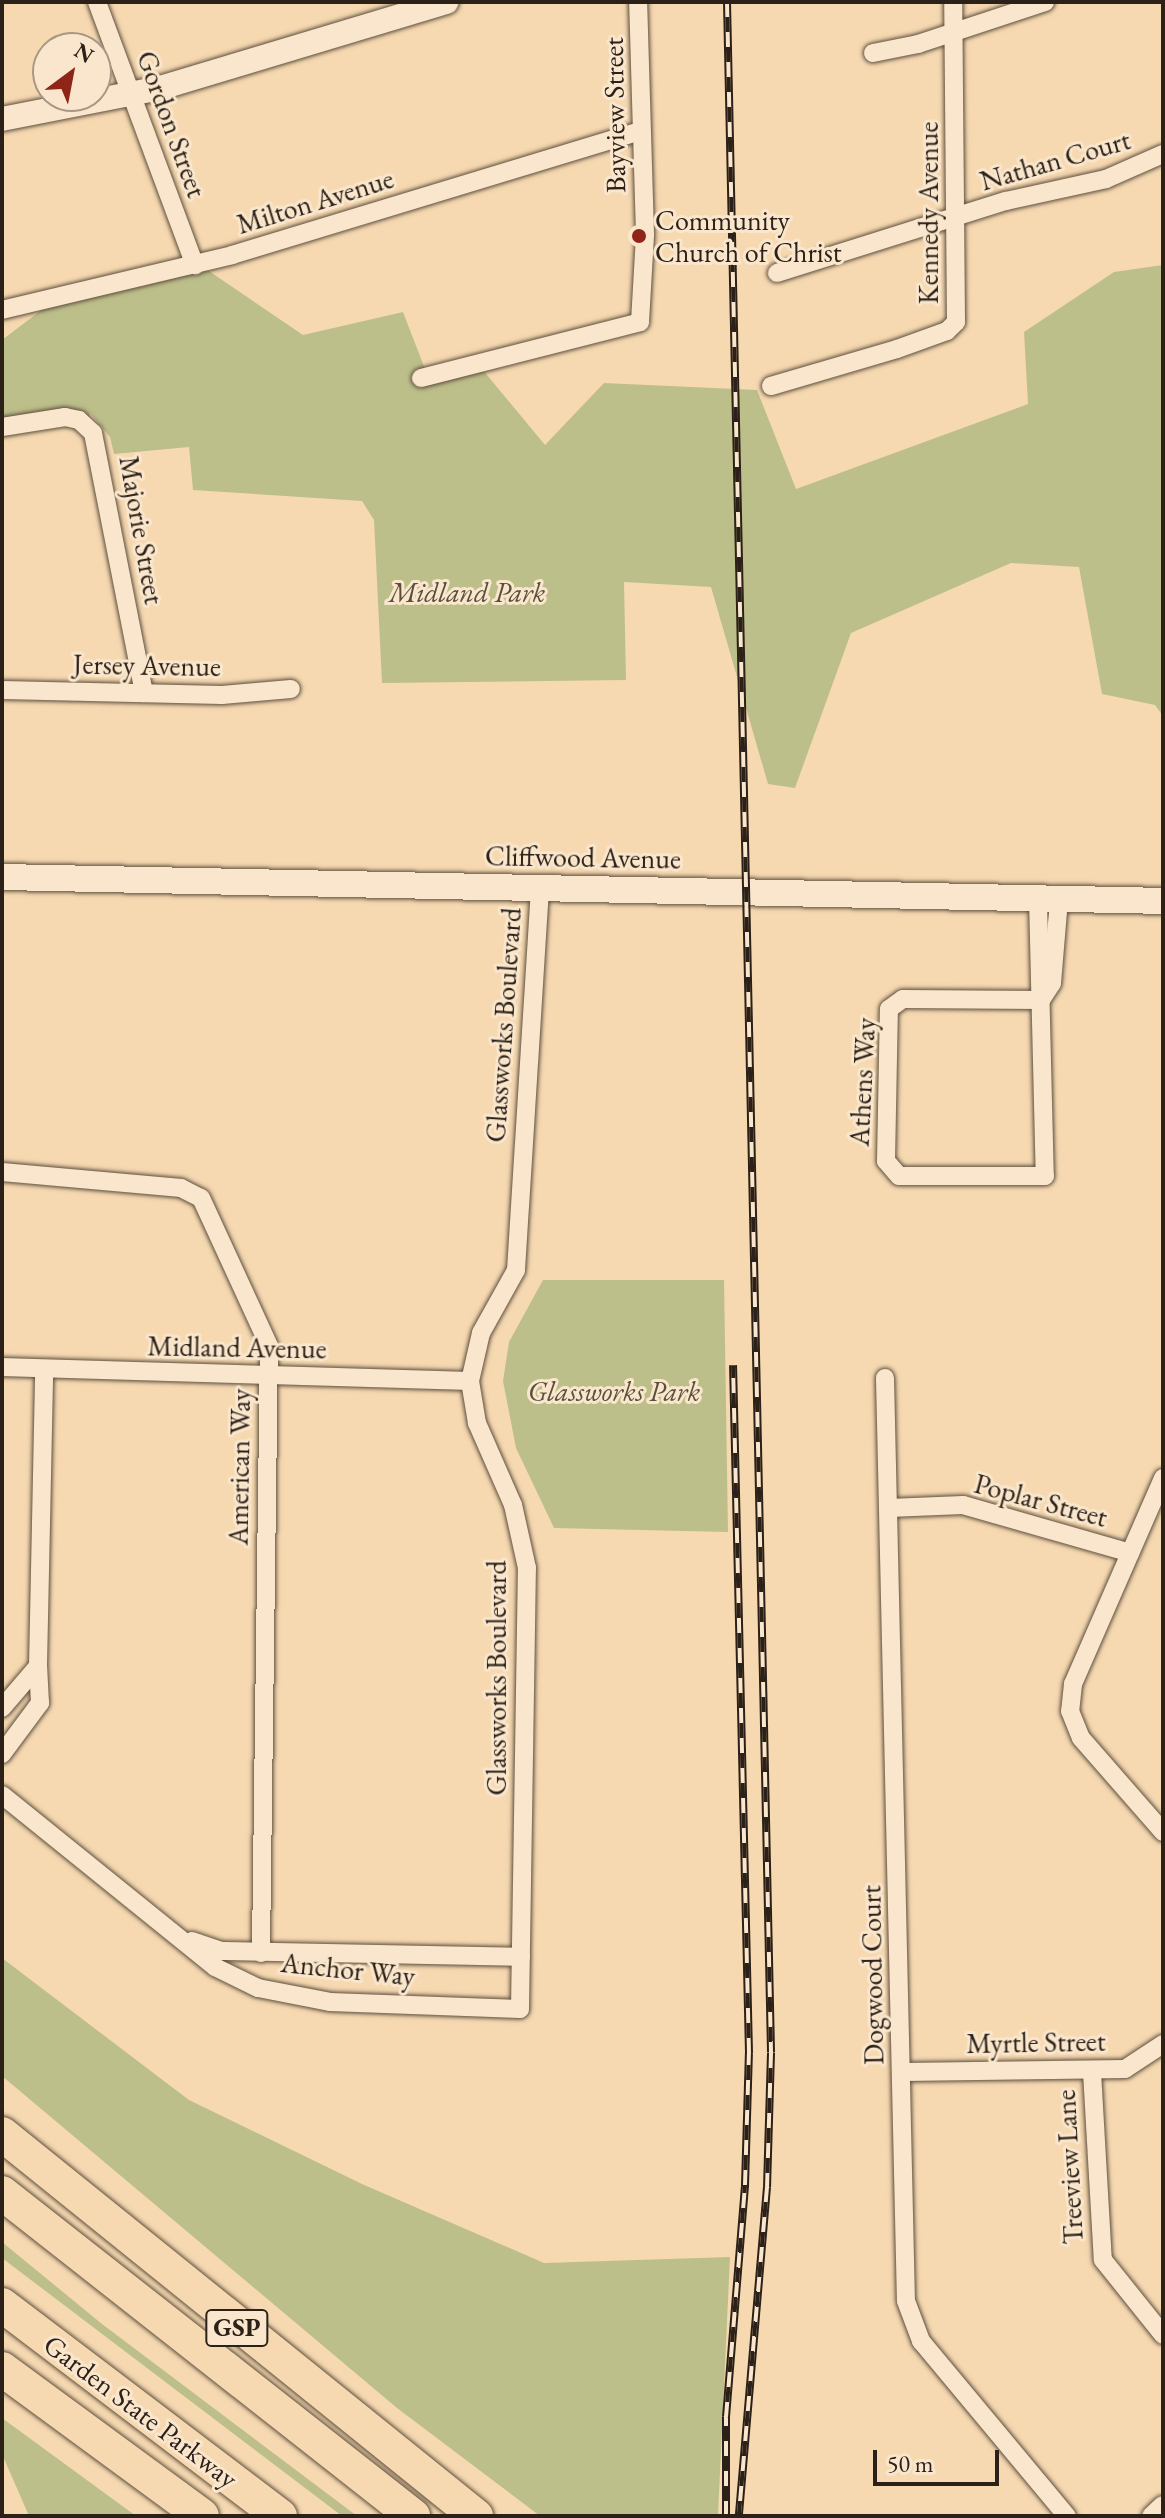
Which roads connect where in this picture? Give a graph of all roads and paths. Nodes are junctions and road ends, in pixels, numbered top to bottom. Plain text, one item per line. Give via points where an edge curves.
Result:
1 (97, 2) edge
2 (446, 2) edge
3 (638, 2) edge
4 (953, 2) edge
5 (1045, 2) edge
6 (954, 32) junction
7 (873, 53) dead end
8 (133, 94) junction
9 (2, 119) edge
10 (640, 131) junction
11 (1163, 154) edge
12 (957, 218) junction
13 (195, 265) junction
14 (777, 273) dead end
15 (2, 310) edge
16 (421, 378) dead end
17 (771, 386) dead end
18 (2, 427) edge
19 (291, 689) dead end
20 (2, 690) edge
21 (144, 693) junction
22 (2, 877) edge
23 (540, 889) junction
24 (1049, 899) junction
25 (1163, 901) edge
26 (1041, 1000) junction
27 (2, 1172) edge
28 (2, 1367) edge
29 (44, 1371) junction
30 (268, 1376) junction
31 (885, 1378) dead end
32 (470, 1381) junction
33 (1163, 1478) edge
34 (889, 1508) junction
35 (1130, 1553) junction
36 (38, 1666) junction
37 (2, 1708) edge
38 (2, 1754) edge
39 (2, 1795) edge
40 (1163, 1832) edge
41 (186, 1939) junction
42 (261, 1953) junction
43 (521, 1957) junction
44 (520, 2009) joint
45 (1163, 2044) edge
46 (903, 2072) junction
47 (1092, 2072) junction
48 (2, 2134) edge
49 (2, 2193) edge
50 (2, 2305) edge
51 (1163, 2335) edge
52 (2, 2369) edge
53 (1163, 2505) edge
54 (202, 2516) edge
55 (280, 2516) edge
56 (413, 2516) edge
57 (476, 2516) edge
58 (1067, 2516) edge
59 (1151, 2516) edge

1 - 8 street, Gordon Street
2 - 8 street
3 - 10 street, Bayview Street
4 - 6 street, Kennedy Avenue
5 - 6 street
6 - 7 street
6 - 12 street, Kennedy Avenue
8 - 9 street
8 - 13 street, Gordon Street
10 - 13 street, Milton Avenue
10 - 16 street, Bayview Street via 645,234 640,322
11 - 12 street, Nathan Court via 1106,179
12 - 14 street, Nathan Court
12 - 17 street, Kennedy Avenue via 958,308 952,328
13 - 15 street, Milton Avenue
18 - 21 street, Majorie Street via 79,420 98,443
19 - 21 street, Jersey Avenue
20 - 21 street, Jersey Avenue
22 - 23 main road, Cliffwood Avenue
23 - 24 main road, Cliffwood Avenue
23 - 32 street, Glassworks Boulevard via 516,1270 481,1333
24 - 25 main road, Cliffwood Avenue
24 - 26 street, Athens Way
26 - 26 street, Athens Way via 1045,1176 899,1176 886,1161 889,1009 903,999
27 - 30 street, American Way via 181,1188 201,1198 269,1346
28 - 29 street, Midland Avenue
29 - 30 street, Midland Avenue
29 - 36 street
30 - 32 street, Midland Avenue
30 - 42 street, American Way
31 - 34 street, Dogwood Court
32 - 43 street, Glassworks Boulevard via 477,1423 513,1505 527,1568
33 - 35 street
34 - 35 street, Poplar Street via 963,1505
34 - 46 street, Dogwood Court
35 - 40 street via 1073,1684 1070,1705 1081,1738
36 - 37 street
36 - 38 street via 40,1703
39 - 41 street, Anchor Way
41 - 42 street, Anchor Way via 221,1951
41 - 44 street, Anchor Way via 215,1967 279,1993 330,2002
42 - 43 street, Anchor Way
43 - 44 street, Glassworks Boulevard
45 - 47 street, Myrtle Street via 1125,2069
46 - 47 street, Myrtle Street
46 - 58 street, Dogwood Court via 906,2301 921,2341
47 - 51 street, Treeview Lane via 1103,2260
48 - 57 highway, GSP
49 - 56 highway, GSP
50 - 55 highway, Garden State Parkway
52 - 54 highway, Garden State Parkway
53 - 59 street

